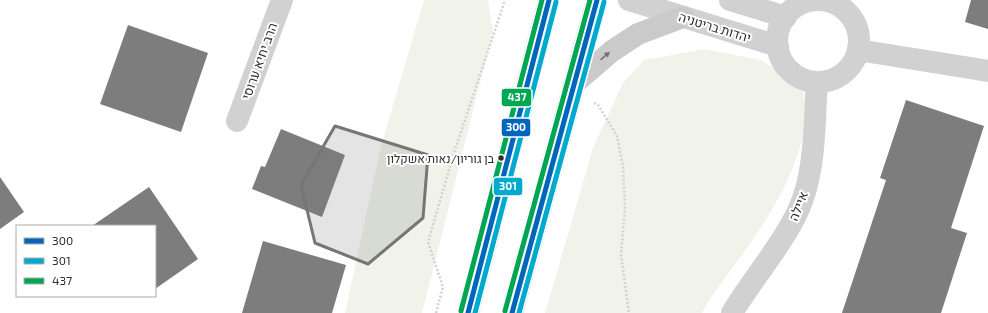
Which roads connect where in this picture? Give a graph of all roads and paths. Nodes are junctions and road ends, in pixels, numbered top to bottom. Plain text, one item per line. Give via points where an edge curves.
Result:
1 (282, 0) edge
2 (505, 0) edge
3 (534, 0) edge
4 (549, 0) edge
5 (597, 0) edge
6 (629, 0) edge
7 (730, 0) edge
8 (840, 3) edge
9 (682, 17) junction
10 (786, 17) junction
11 (540, 33) junction
12 (778, 46) junction
13 (858, 50) junction
14 (988, 71) edge
15 (817, 82) junction
16 (574, 86) junction
17 (237, 121) dead end
18 (436, 313) edge
19 (468, 313) edge
20 (512, 313) edge
21 (629, 313) edge
22 (732, 313) edge

1 - 17 street, הרב יחיא ערוסי
2 - 18 path via 453,156 428,242 443,287
3 - 11 main road
4 - 11 main road
5 - 16 main road
6 - 9 street, יהדות בריטניה
7 - 10 street
8 - 10 street via 809,1 796,7
8 - 13 street via 855,24 859,37
9 - 12 street, יהדות בריטניה
16 -> 9 main road via 612,51 638,34
10 - 12 street via 780,28
11 - 19 main road
12 - 15 street via 783,62 790,71 799,78
13 - 14 street
13 - 15 street via 845,72 834,79
15 - 22 street, איילה via 813,149 799,210
16 - 20 main road
16 - 21 path via 598,105 618,136 626,208 621,254

